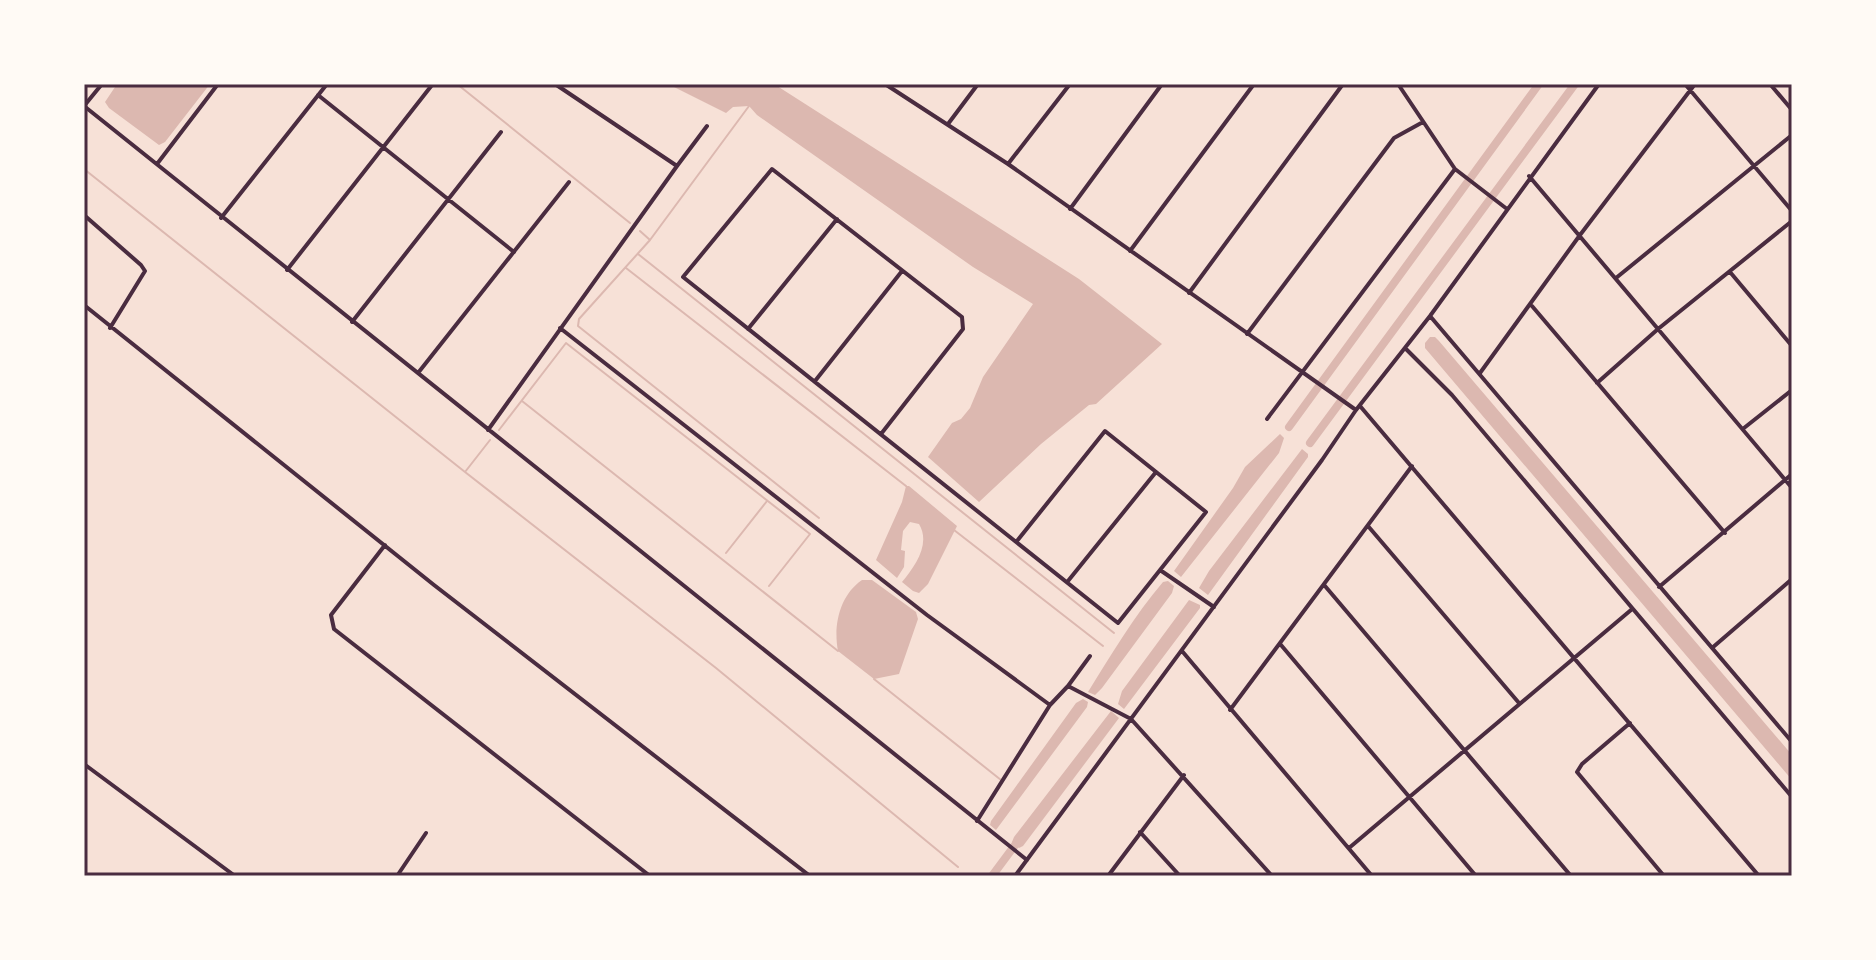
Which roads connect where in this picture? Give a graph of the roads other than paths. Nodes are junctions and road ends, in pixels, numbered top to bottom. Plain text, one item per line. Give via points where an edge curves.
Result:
1 (102, 84) edge
2 (218, 84) edge
3 (327, 84) edge
4 (555, 84) edge
5 (978, 84) edge
6 (1070, 84) edge
7 (1162, 84) edge
8 (1254, 84) edge
9 (1343, 84) edge
10 (1398, 84) edge
11 (1599, 84) edge
12 (1685, 84) edge
13 (1695, 84) edge
14 (1770, 84) edge
15 (432, 85) edge
16 (889, 85) edge
17 (1691, 90) junction
18 (318, 95) junction
19 (84, 106) edge
20 (1792, 110) edge
21 (1423, 122) junction
22 (948, 124) junction
23 (707, 126) dead end
24 (501, 132) dead end
25 (1792, 135) edge
26 (383, 147) junction
27 (157, 164) junction
28 (1008, 164) junction
29 (677, 166) junction
30 (1754, 167) junction
31 (1455, 169) junction
32 (1529, 176) junction
33 (569, 182) dead end
34 (446, 199) junction
35 (1504, 207) junction
36 (1070, 209) junction
37 (1792, 211) edge
38 (84, 215) edge
39 (221, 218) junction
40 (837, 219) junction
41 (1792, 221) edge
42 (1580, 235) junction
43 (1130, 251) junction
44 (514, 252) junction
45 (287, 270) junction
46 (902, 271) junction
47 (1730, 272) junction
48 (1616, 278) junction
49 (1189, 293) junction
50 (84, 305) edge
51 (1532, 305) junction
52 (1430, 316) junction
53 (352, 322) junction
54 (110, 328) junction
55 (560, 328) junction
56 (748, 329) junction
57 (1658, 329) junction
58 (1247, 334) junction
59 (1792, 346) edge
60 (1405, 348) junction
61 (418, 373) junction
62 (1302, 373) junction
63 (1480, 373) junction
64 (815, 381) junction
65 (1597, 383) junction
66 (1792, 390) edge
67 (1356, 408) junction
68 (1267, 419) dead end
69 (1743, 429) junction
70 (488, 430) junction
71 (881, 434) junction
72 (1412, 466) junction
73 (1156, 472) junction
74 (1792, 474) edge
75 (1785, 479) junction
76 (1792, 488) edge
77 (1368, 526) junction
78 (1725, 533) junction
79 (1017, 541) junction
80 (385, 545) junction
81 (1160, 570) junction
82 (1792, 579) edge
83 (1068, 581) junction
84 (1325, 586) junction
85 (1659, 587) junction
86 (1214, 607) junction
87 (1632, 609) junction
88 (1281, 645) junction
89 (1712, 648) junction
90 (1182, 651) junction
91 (1090, 656) dead end
92 (1574, 658) junction
93 (1068, 686) junction
94 (1519, 703) junction
95 (1050, 705) junction
96 (1230, 710) junction
97 (1131, 719) junction
98 (1630, 723) junction
99 (1792, 742) edge
100 (1464, 748) junction
101 (84, 764) edge
102 (1184, 775) junction
103 (1408, 795) junction
104 (1792, 797) edge
105 (977, 821) junction
106 (1140, 832) junction
107 (426, 833) dead end
108 (1349, 848) junction
109 (1027, 860) junction
110 (235, 876) edge
111 (397, 876) edge
112 (650, 876) edge
113 (810, 876) edge
114 (1015, 876) edge
115 (1108, 876) edge
116 (1180, 876) edge
117 (1272, 876) edge
118 (1372, 876) edge
119 (1476, 876) edge
120 (1571, 876) edge
121 (1664, 876) edge
122 (1759, 876) edge

1 - 19 street
2 - 27 street
3 - 18 street
4 - 29 street
5 - 22 street
6 - 28 street
7 - 36 street
8 - 43 street
9 - 49 street
10 - 21 street
11 - 32 street
12 - 17 street
13 - 17 street
14 - 20 street
15 - 26 street
16 - 22 street
17 - 30 street
17 - 42 street
18 - 26 street
18 - 39 street
19 - 27 street
21 - 31 street
21 - 58 street via 1394,138
22 - 28 street
23 - 29 street
24 - 34 street
25 - 30 street
26 - 34 street
26 - 45 street
27 - 39 street
28 - 36 street
29 - 55 street
30 - 37 street
30 - 48 street
31 - 35 street
31 - 62 street
32 - 35 street
32 - 42 street
33 - 44 street
34 - 44 street
34 - 53 street
35 - 52 street
36 - 43 street
38 - 54 street via 145,271
39 - 45 street
40 - 46 street
40 - 56 street
40 - 56 street via 772,169 767,171 683,277
41 - 47 street
42 - 48 street
42 - 51 street
43 - 49 street
44 - 61 street
45 - 53 street
46 - 64 street
46 - 71 street via 964,323
47 - 57 street
47 - 59 street
48 - 57 street
49 - 58 street
50 - 54 street
51 - 63 street
51 - 65 street
52 - 60 street
52 - 63 street
53 - 61 street
54 - 80 street
55 - 70 street
55 - 95 street
56 - 64 street
57 - 65 street
57 - 69 street
58 - 62 street
60 - 67 street
60 - 87 street via 1452,395
61 - 70 street
62 - 67 street
62 - 68 street
63 - 85 street
64 - 71 street
65 - 78 street
66 - 69 street
67 - 72 street
67 - 86 street
69 - 75 street
70 - 105 street
71 - 79 street
72 - 77 street
72 - 92 street
73 - 79 street via 1105,431
73 - 81 street via 1206,512
73 - 83 street
74 - 75 street
75 - 76 street
75 - 78 street
77 - 84 street
77 - 94 street
78 - 85 street
79 - 83 street
80 - 112 street via 331,615 334,629
80 - 113 street
81 - 83 street via 1118,623
81 - 86 street
82 - 89 street
84 - 88 street
84 - 100 street
85 - 89 street
86 - 90 street
87 - 92 street
87 - 104 street
88 - 96 street
88 - 103 street
89 - 99 street
90 - 96 street
90 - 97 street
91 - 93 street
92 - 94 street
92 - 98 street
93 - 95 street
93 - 97 street
94 - 100 street
95 - 105 street
96 - 108 street
97 - 102 street
97 - 109 street
98 - 121 street via 1577,772
98 - 122 street
100 - 103 street
100 - 120 street
101 - 110 street
102 - 106 street
102 - 117 street
103 - 108 street
103 - 119 street
105 - 109 street
106 - 115 street
106 - 116 street
107 - 111 street
108 - 118 street
109 - 114 street

